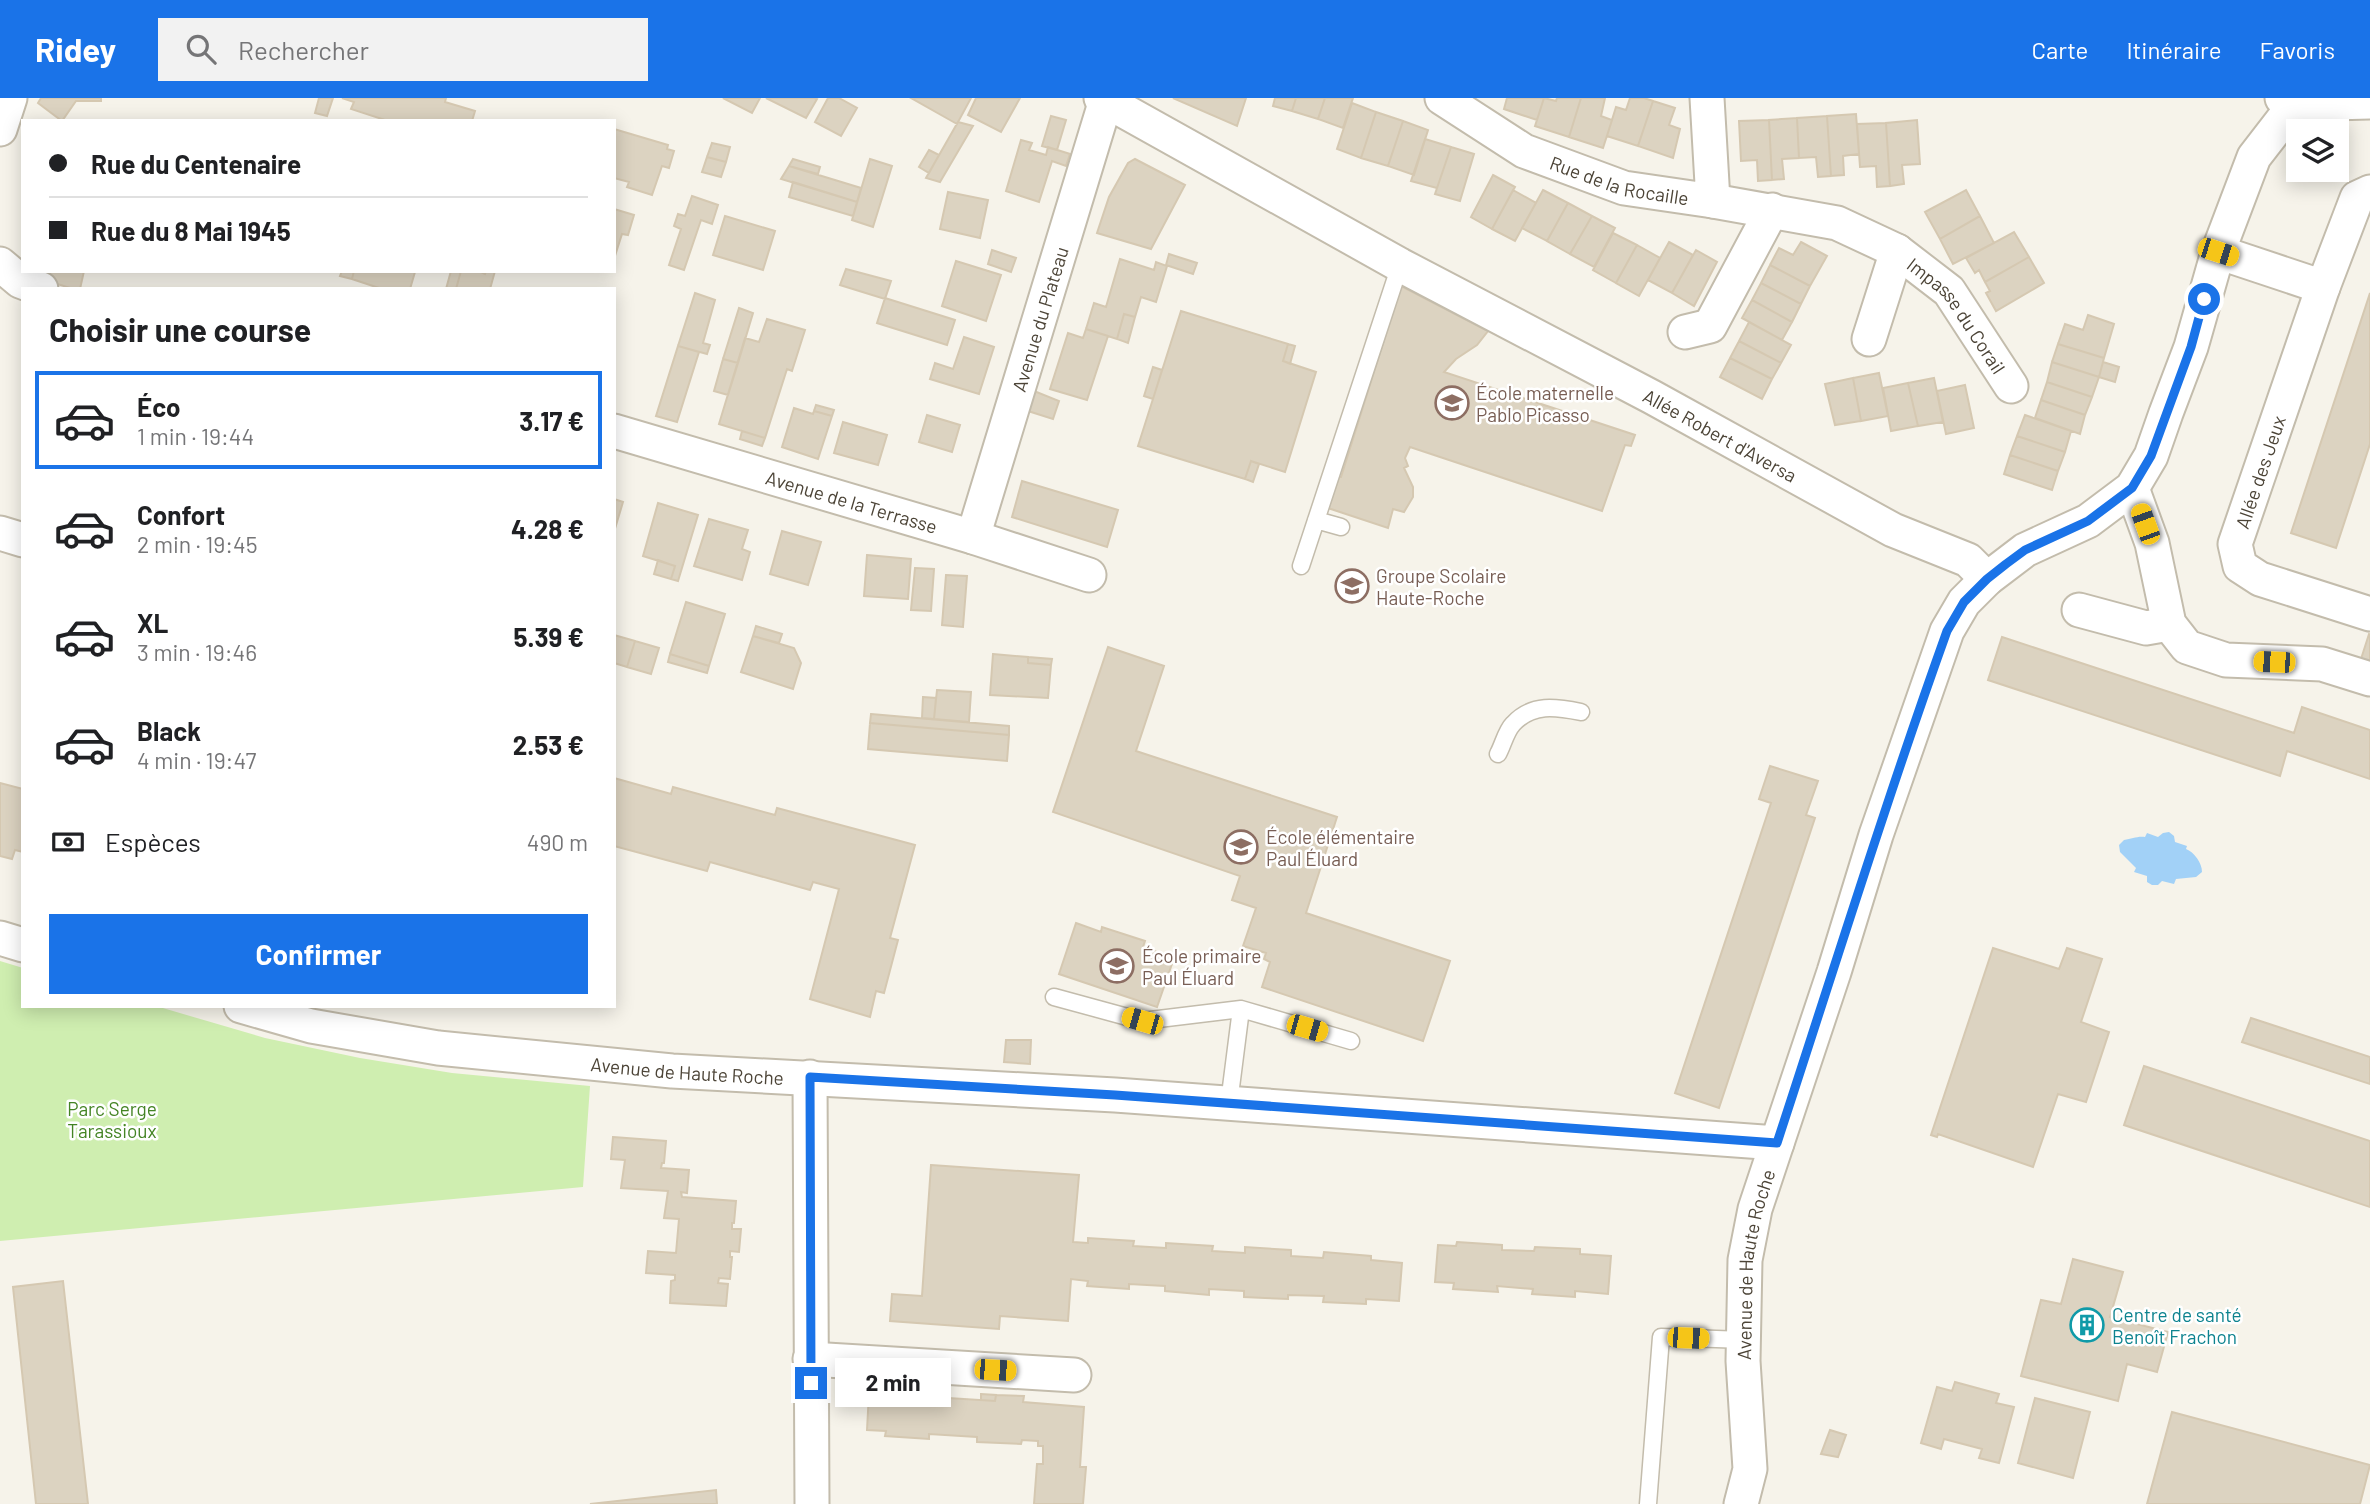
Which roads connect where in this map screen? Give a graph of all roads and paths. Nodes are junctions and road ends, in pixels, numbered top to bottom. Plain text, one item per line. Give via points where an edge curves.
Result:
1 (10, 98) edge
2 (1442, 98) edge
3 (1707, 98) edge
4 (1103, 99) edge
5 (2289, 101) edge
6 (2370, 102) edge
7 (0, 130) edge
8 (2370, 192) edge
9 (1713, 201) junction
10 (1772, 210) junction
11 (1897, 251) junction
12 (2218, 252) junction
13 (0, 264) edge
14 (1400, 265) junction
15 (2323, 286) junction
16 (36, 287) edge
17 (1685, 332) dead end
18 (1869, 339) dead end
19 (2011, 386) dead end
20 (616, 432) edge
21 (2132, 488) junction
22 (1316, 520) junction
23 (1341, 527) dead end
24 (0, 533) edge
25 (973, 537) junction
26 (21, 539) edge
27 (1301, 566) dead end
28 (1089, 575) dead end
29 (1987, 579) junction
30 (2079, 610) dead end
31 (2370, 614) edge
32 (2169, 624) junction
33 (2370, 679) edge
34 (1581, 712) dead end
35 (1498, 754) dead end
36 (0, 938) edge
37 (21, 944) edge
38 (1054, 997) dead end
39 (249, 1008) edge
40 (1241, 1009) junction
41 (1351, 1041) dead end
42 (810, 1077) junction
43 (1229, 1103) junction
44 (1777, 1143) junction
45 (1744, 1340) junction
46 (810, 1359) junction
47 (1074, 1375) dead end
48 (812, 1504) edge
49 (1648, 1504) edge
50 (1741, 1504) edge

1 - 7 street
2 - 9 street, Rue de la Rocaille via 1524,151 1625,187
3 - 9 street, Rue de la Rocaille
4 - 14 street, Allée Robert d'Aversa
4 - 25 street, Avenue du Plateau
5 - 6 street
5 - 12 street via 2254,157
8 - 15 street, Allée des Jeux via 2357,198
9 - 10 street, Impasse du Corail
10 - 11 street, Impasse du Corail via 1837,223
10 - 17 street via 1710,327
11 - 18 street, Impasse du Corail
11 - 19 street, Impasse du Corail via 1949,291
12 - 15 street
12 - 21 street via 2191,347 2151,456
13 - 16 street
14 - 22 lane
14 - 29 street, Allée Robert d'Aversa via 1893,530 1968,560
15 - 31 street, Allée des Jeux via 2235,544 2239,566 2260,579
20 - 25 street, Avenue de la Terrasse
21 - 29 street via 2088,521 2025,550
21 - 32 street via 2152,543
22 - 23 lane
22 - 27 lane
24 - 26 street
25 - 28 street, Avenue de la Terrasse
29 - 44 street via 1964,602 1947,631
30 - 32 street via 2146,628
32 - 33 street via 2187,647 2226,660 2322,664
34 - 35 lane via 1555,706 1531,710 1512,724
36 - 37 street
38 - 40 lane via 1142,1021
39 - 42 street, Avenue de Haute Roche via 311,1026 438,1048 672,1071
40 - 41 lane
40 - 43 lane
42 - 43 street, Avenue de Haute Roche
42 - 46 street
43 - 44 street, Avenue de Haute Roche
44 - 45 street, Avenue de Haute Roche via 1755,1209 1745,1259
45 - 49 lane via 1661,1337
45 - 50 street, Avenue de Haute Roche via 1750,1469
46 - 47 street
46 - 48 street

